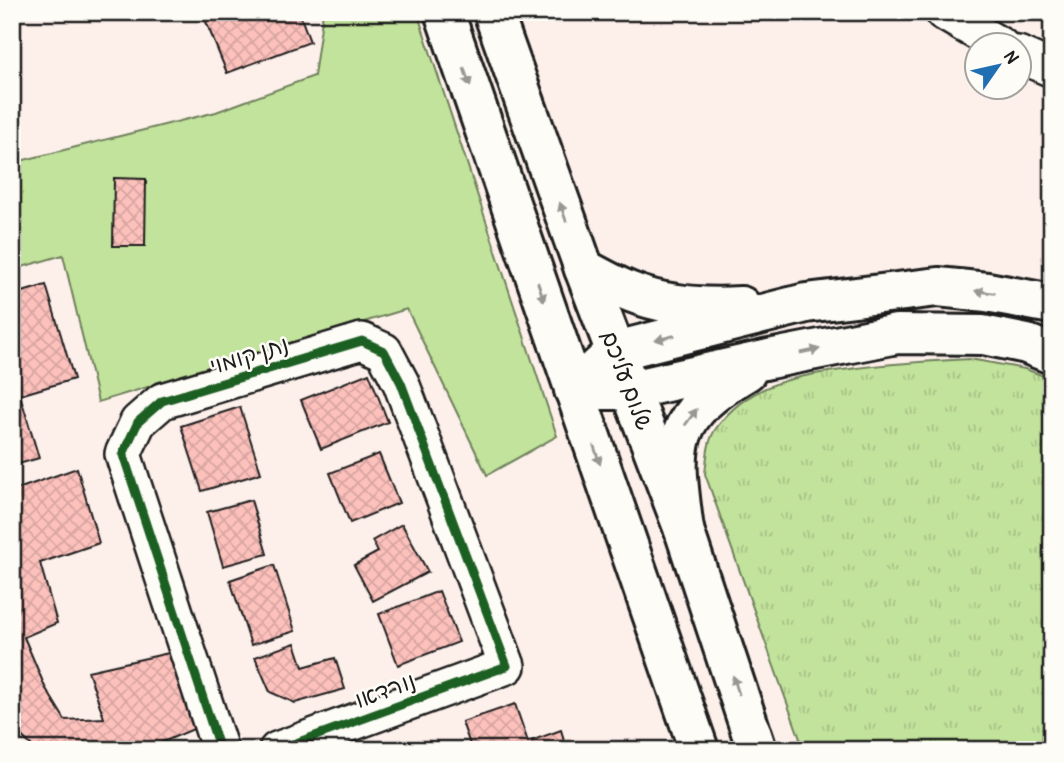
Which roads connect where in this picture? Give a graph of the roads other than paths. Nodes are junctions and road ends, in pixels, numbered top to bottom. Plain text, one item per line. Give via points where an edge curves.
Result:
1 (444, 12) edge
2 (493, 12) edge
3 (943, 12) edge
4 (978, 32) edge
5 (1032, 60) edge
6 (1052, 69) edge
7 (584, 269) junction
8 (806, 303) junction
9 (1052, 304) edge
10 (616, 351) junction
11 (1052, 354) edge
12 (769, 359) junction
13 (574, 390) junction
14 (631, 390) junction
15 (684, 530) junction
16 (507, 666) joint
17 (220, 750) edge
18 (277, 750) edge
19 (699, 750) edge
20 (757, 750) edge

1 -> 13 main road
7 -> 2 main road, שלום עליכם
3 - 4 street
5 - 6 street
7 - 8 main road via 659,301 718,307
7 - 10 main road, שלום עליכם
9 -> 8 main road via 938,287
8 -> 10 main road
10 - 13 main road
10 - 14 main road, שלום עליכם
12 -> 11 main road via 897,334 933,333 983,335
12 - 14 main road
15 -> 12 main road via 677,478 678,449 686,421 722,387
13 - 14 main road
13 -> 19 main road
14 - 15 main road, שלום עליכם
20 -> 15 main road, שלום עליכם
16 - 17 street, נתן קומוי via 401,383 384,351 362,341 162,401 138,422 123,454
16 - 18 street, נורדאו

